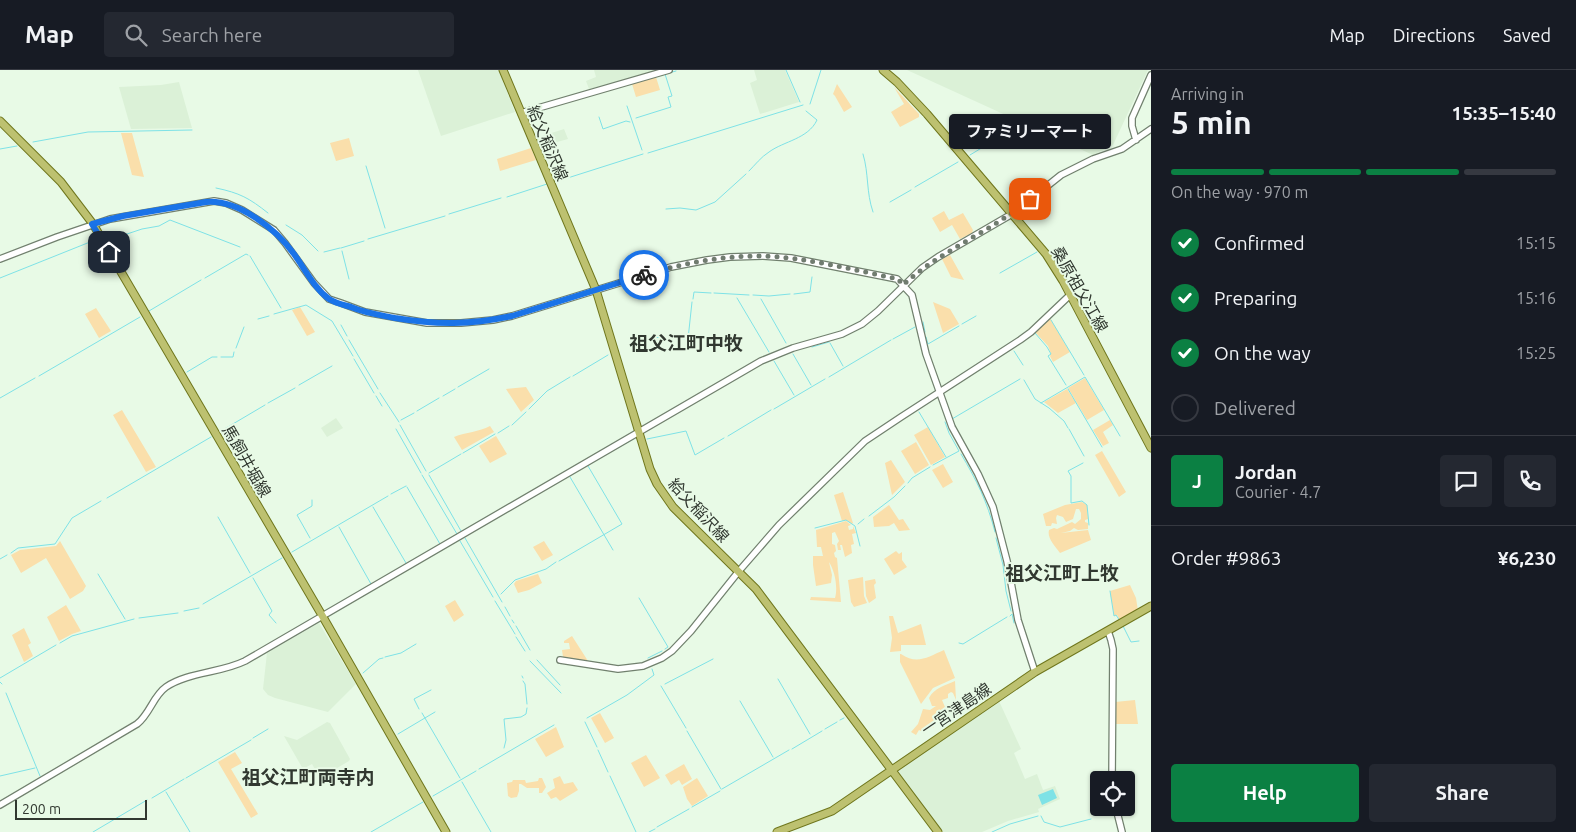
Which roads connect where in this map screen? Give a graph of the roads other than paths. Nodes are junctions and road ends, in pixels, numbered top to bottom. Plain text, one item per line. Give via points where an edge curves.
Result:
1 (503, 70) edge
2 (669, 70) edge
3 (883, 70) edge
4 (1151, 75) edge
5 (521, 113) junction
6 (0, 121) edge
7 (1151, 129) edge
8 (1136, 140) junction
9 (1012, 214) junction
10 (92, 224) junction
11 (0, 259) edge
12 (903, 285) junction
13 (596, 290) junction
14 (1070, 295) junction
15 (940, 392) junction
16 (640, 432) junction
17 (1151, 448) edge
18 (739, 571) junction
19 (1151, 606) edge
20 (323, 616) junction
21 (1108, 631) junction
22 (560, 660) dead end
23 (1035, 672) junction
24 (892, 770) junction
25 (1112, 771) edge
26 (0, 805) edge
27 (1118, 816) edge
28 (446, 832) edge
29 (777, 832) edge
30 (938, 832) edge
31 (1122, 832) edge

1 - 5 main road, 給父稲沢線
2 - 5 street
3 - 9 main road, 桑原祖父江線 via 927,114
4 - 8 street via 1132,118
5 - 13 main road, 給父稲沢線
6 - 10 main road, 馬飼井堀線 via 61,182
7 - 8 street
8 - 9 street via 1060,174
9 - 12 street via 938,257
9 - 14 main road, 桑原祖父江線 via 1046,254
10 - 11 street
10 - 13 street via 206,202 226,203 274,230 329,299 365,312 427,323 493,320
10 - 20 main road, 馬飼井堀線
12 - 13 street via 898,279 791,258 747,256 683,264
12 - 15 street via 912,296 926,354
12 - 16 street via 878,311 853,329 760,361
13 - 16 main road, 給父稲沢線
14 - 15 street via 1025,336
14 - 17 main road, 桑原祖父江線
15 - 18 street via 866,441 779,525
15 - 23 street via 957,438 993,507 1018,620
16 - 18 main road, 給父稲沢線 via 650,469 662,492
16 - 20 street
18 - 22 street via 691,631 672,651 652,663 618,669
18 - 24 main road, 給父稲沢線 via 756,589
19 - 21 main road, 一宮津島線
20 - 26 street via 238,665 168,686 137,724
20 - 28 main road, 馬飼井堀線
21 - 23 main road, 一宮津島線
21 - 25 street via 1113,650
23 - 24 main road, 一宮津島線
24 - 29 main road, 一宮津島線 via 826,814
24 - 30 main road, 給父稲沢線
27 - 31 street

